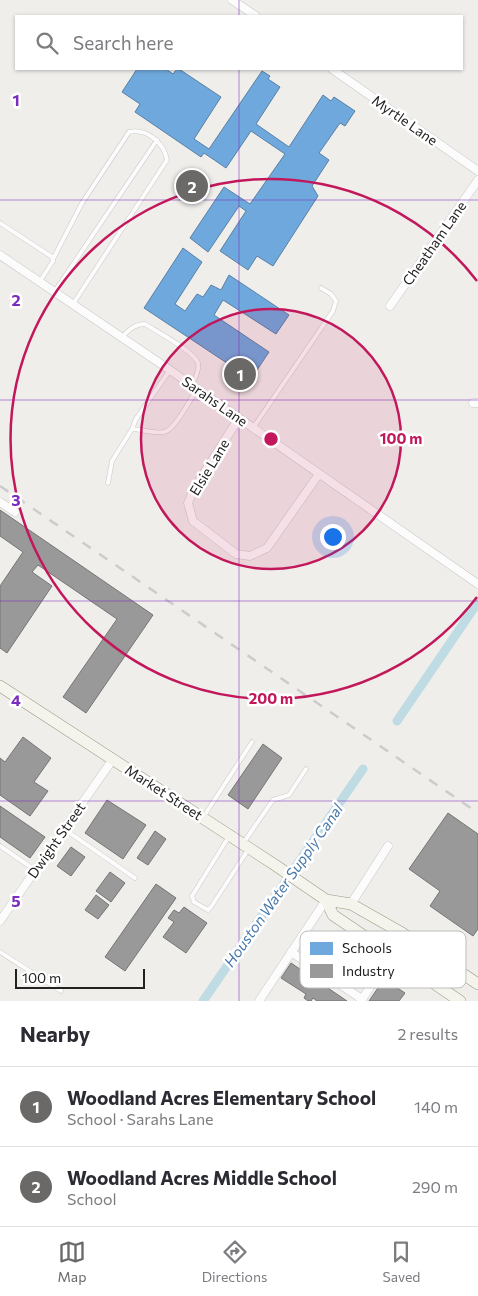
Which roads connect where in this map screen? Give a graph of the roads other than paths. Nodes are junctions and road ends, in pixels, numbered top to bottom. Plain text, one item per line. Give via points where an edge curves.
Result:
1 (232, 0) edge
2 (254, 15) edge
3 (333, 70) edge
4 (157, 140) junction
5 (478, 171) edge
6 (478, 180) edge
7 (0, 224) edge
8 (0, 255) edge
9 (53, 259) junction
10 (40, 281) junction
11 (321, 288) dead end
12 (55, 291) junction
13 (73, 304) junction
14 (390, 306) dead end
15 (122, 337) junction
16 (170, 370) junction
17 (194, 388) junction
18 (239, 418) junction
19 (253, 428) junction
20 (132, 429) junction
21 (319, 474) junction
22 (108, 483) dead end
23 (0, 502) edge
24 (15, 512) dead end
25 (478, 584) edge
26 (0, 686) edge
27 (252, 742) dead end
28 (113, 759) junction
29 (306, 769) dead end
30 (203, 818) junction
31 (64, 829) junction
32 (229, 835) junction
33 (0, 846) edge
34 (246, 846) junction
35 (388, 846) dead end
36 (35, 870) junction
37 (134, 878) dead end
38 (326, 900) junction
39 (351, 904) junction
40 (0, 921) edge
41 (305, 931) edge
42 (356, 931) edge
43 (398, 931) edge
44 (300, 939) edge
45 (0, 952) edge
46 (291, 952) junction
47 (300, 958) edge
48 (466, 976) edge
49 (478, 984) edge
50 (344, 988) edge
51 (370, 988) edge
52 (440, 988) edge
53 (61, 990) dead end
54 (362, 1000) edge
55 (259, 1001) edge
56 (460, 1001) edge

1 - 2 street
3 - 5 street, Myrtle Lane
4 - 9 lane via 144,132 129,132 82,203
4 - 12 lane
4 - 13 lane via 165,150 167,160
6 - 14 street, Cheatham Lane
7 - 9 lane
8 - 10 street, Sarahs Lane
9 - 10 lane
10 - 12 street, Sarahs Lane
11 - 19 lane via 336,301 333,311
12 - 13 street, Sarahs Lane
13 - 15 street, Sarahs Lane
15 - 16 street, Sarahs Lane
15 - 17 lane via 133,327 145,324 192,354 198,362
16 - 17 street, Sarahs Lane
16 - 20 lane
17 - 18 street, Sarahs Lane
17 - 20 lane via 167,432
18 - 19 street, Sarahs Lane
18 - 21 street, Elsie Lane via 188,502 193,522 236,554 250,556 267,548
19 - 21 street, Sarahs Lane
20 - 22 lane via 112,461
21 - 25 street, Sarahs Lane
23 - 24 street
26 - 28 main road, Market Street
27 - 30 lane
28 - 30 main road, Market Street
28 - 31 street, Dwight Street
29 - 34 lane via 289,795 273,800
30 - 32 main road, Market Street
31 - 36 street, Dwight Street
31 - 37 lane
32 - 34 main road, Market Street
32 - 34 lane via 192,896 194,902 205,909 211,907
33 - 36 lane
34 - 38 main road, Market Street
35 - 39 street
36 - 40 street, Dwight Street
38 - 39 main road, Market Street
38 - 41 street
38 - 42 main road, Market Street via 333,915
39 - 43 main road, Market Street
44 - 46 street
45 - 53 lane
46 - 47 street
46 - 55 street
48 - 49 main road, Market Street
50 - 54 street
51 - 54 street
52 - 56 main road, Market Street

